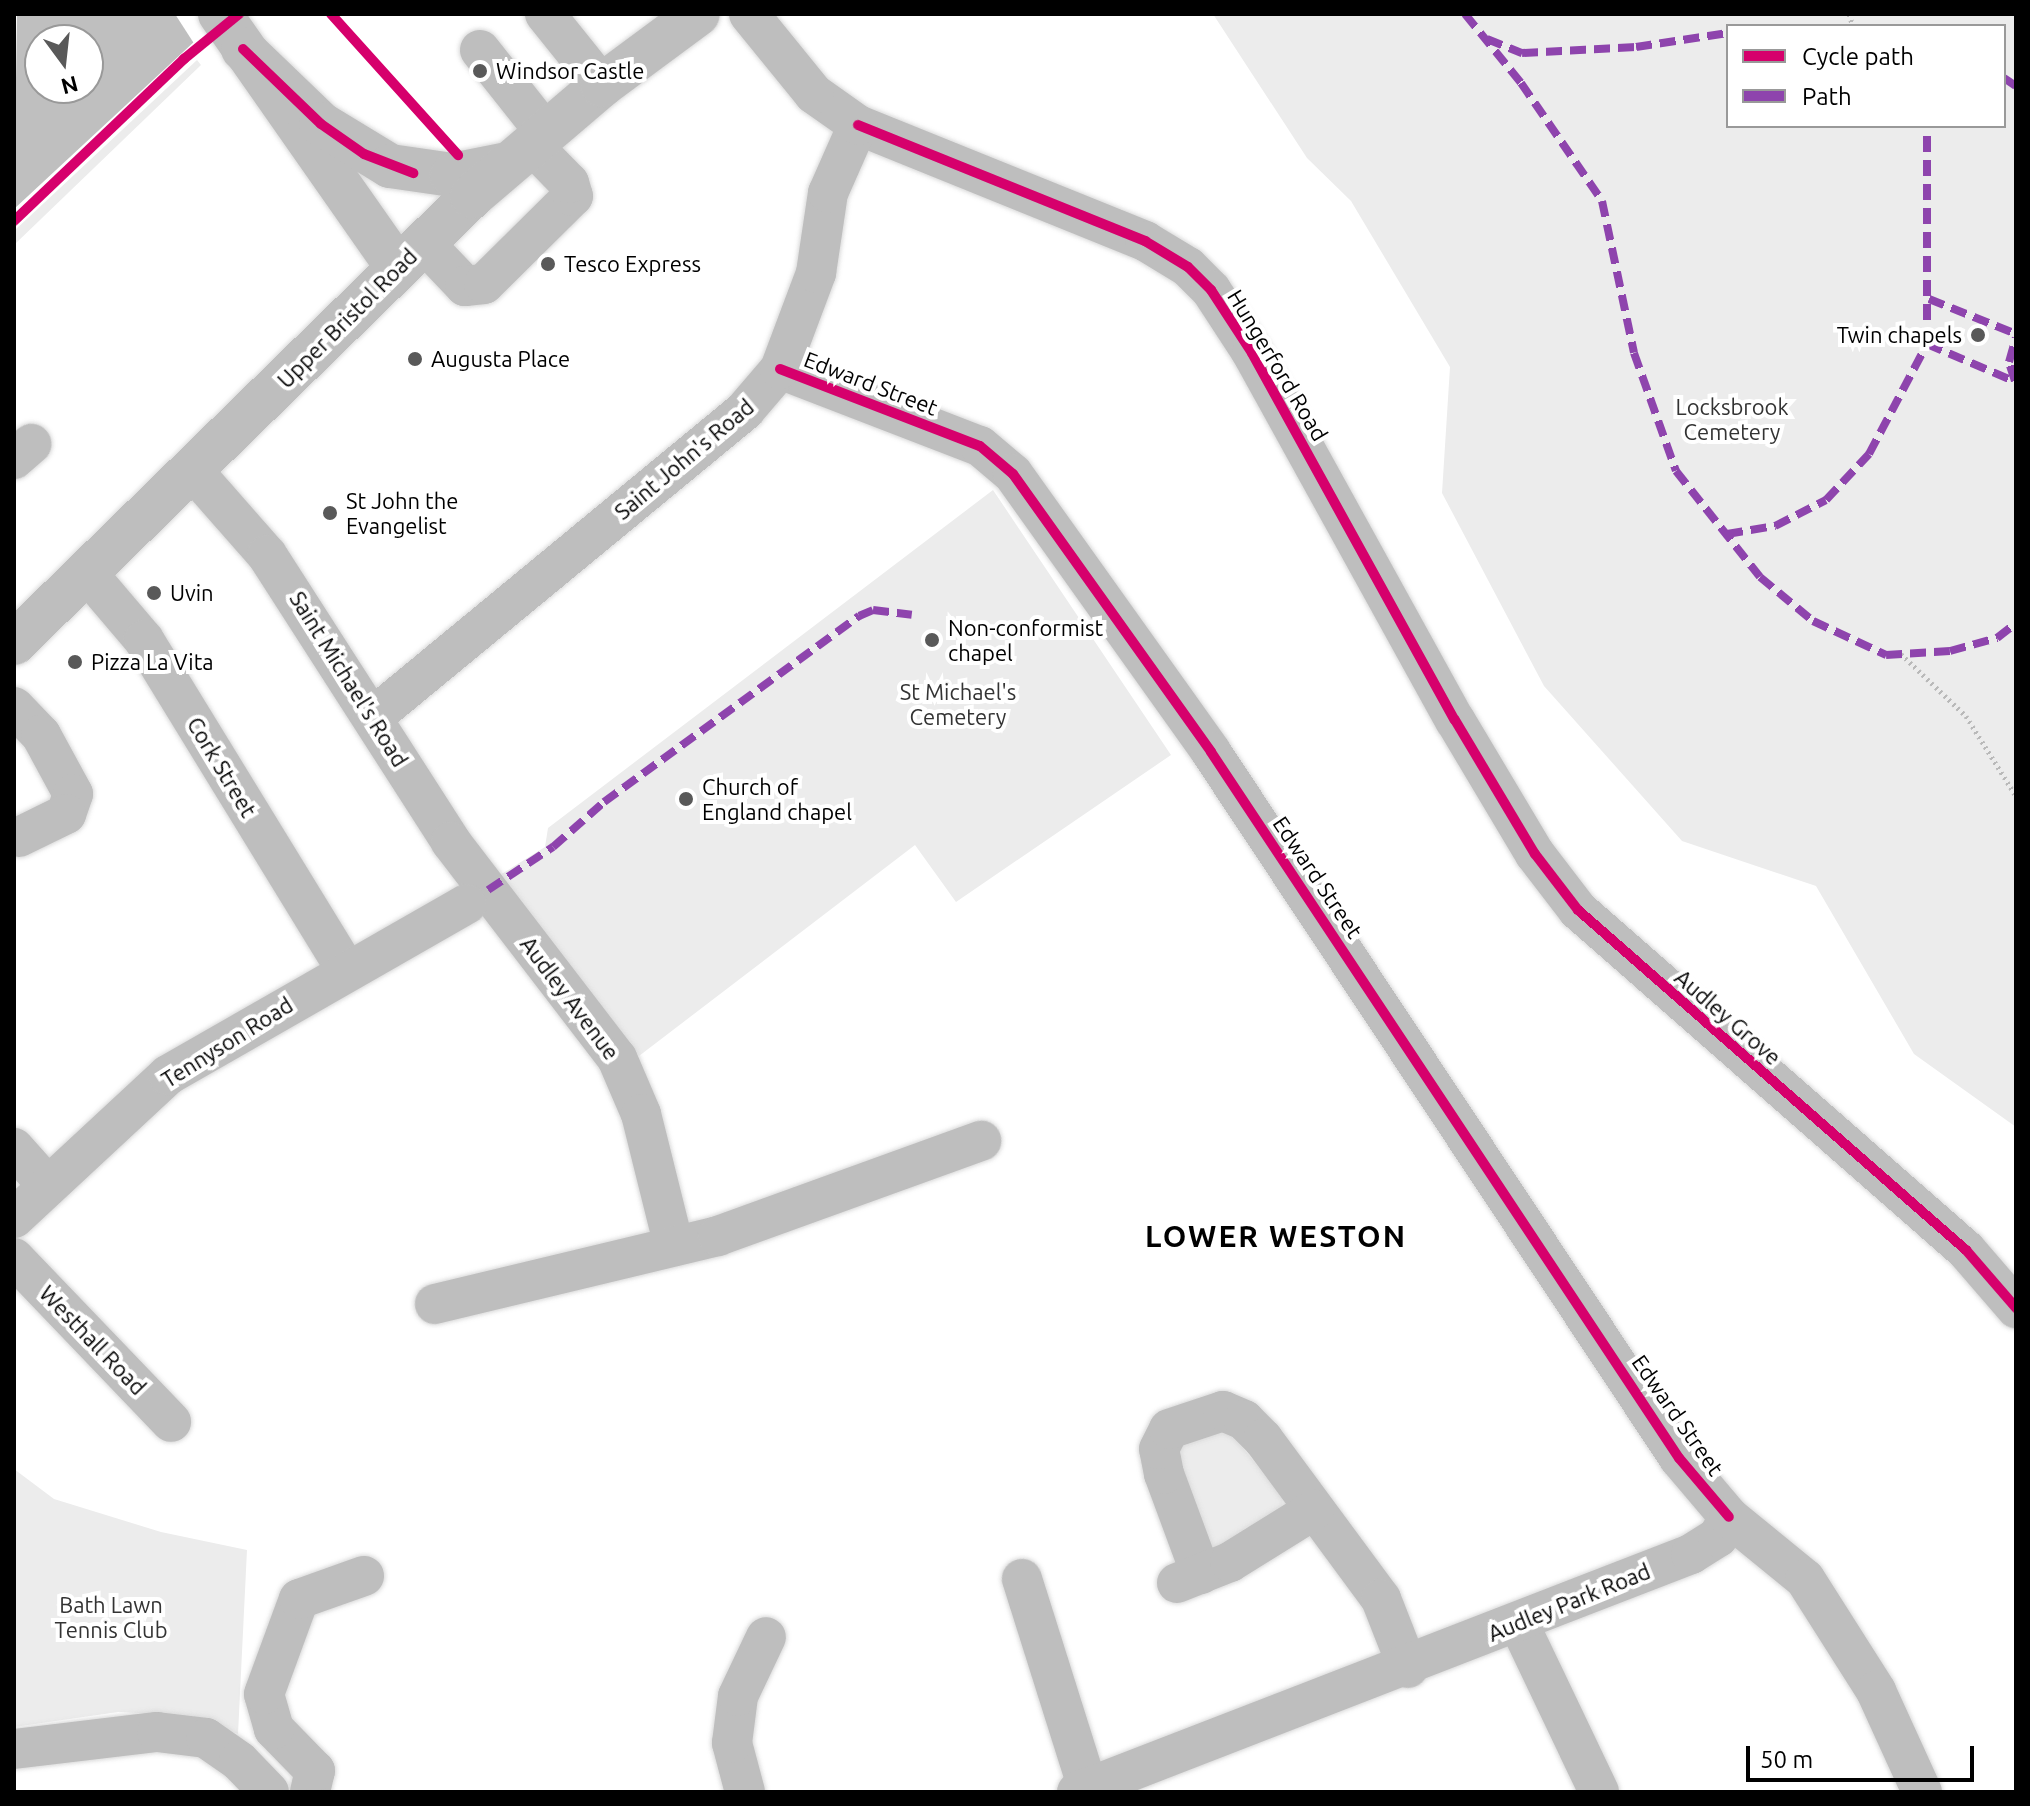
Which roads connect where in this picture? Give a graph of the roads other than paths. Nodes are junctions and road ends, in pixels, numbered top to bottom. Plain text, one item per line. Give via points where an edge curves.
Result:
1 (545, 14) edge
2 (698, 14) edge
3 (749, 14) edge
4 (232, 32) edge
5 (480, 50) dead end
6 (602, 85) junction
7 (858, 125) junction
8 (529, 146) junction
9 (410, 254) junction
10 (780, 369) junction
11 (194, 472) junction
12 (87, 573) junction
13 (14, 643) edge
14 (14, 707) edge
15 (373, 717) junction
16 (1455, 720) joint
17 (19, 837) dead end
18 (479, 900) junction
19 (346, 970) junction
20 (981, 1141) dead end
21 (14, 1148) edge
22 (48, 1186) junction
23 (14, 1218) edge
24 (674, 1246) junction
25 (14, 1258) edge
26 (435, 1304) dead end
27 (2016, 1308) edge
28 (171, 1422) dead end
29 (1314, 1510) junction
30 (1729, 1517) junction
31 (364, 1576) dead end
32 (1022, 1579) dead end
33 (1518, 1622) junction
34 (766, 1637) dead end
35 (1408, 1668) junction
36 (278, 1734) junction
37 (14, 1749) edge
38 (259, 1781) edge
39 (1082, 1790) edge
40 (310, 1792) edge
41 (745, 1792) edge
42 (1599, 1792) edge
43 (1922, 1792) edge

1 - 6 street
2 - 6 main road, Upper Bristol Road
3 - 7 street via 814,94
4 - 8 main road via 321,124 390,166 452,175
4 - 9 main road
5 - 8 street
6 - 8 main road, Upper Bristol Road
7 - 10 street, Saint John's Road via 828,193 816,273
7 - 16 street, Hungerford Road via 1145,241 1188,267 1211,290 1252,353
8 - 9 main road, Upper Bristol Road
8 - 9 street via 569,183 573,196 484,284 465,286
9 - 11 main road, Upper Bristol Road
10 - 15 street, Saint John's Road via 745,410
10 - 30 street, Edward Street via 980,446 1013,474 1211,752 1679,1458
11 - 12 main road, Upper Bristol Road
11 - 15 street, Saint Michael's Road via 267,555
12 - 13 main road, Upper Bristol Road
12 - 19 street, Cork Street via 144,640
14 - 17 street via 41,735 73,794 66,814
15 - 18 street, Saint Michael's Road via 451,842
16 - 27 street, Audley Grove via 1535,854 1578,910 1966,1250
18 - 19 street, Tennyson Road
18 - 24 street, Audley Avenue via 617,1058 632,1085
19 - 22 street, Tennyson Road via 168,1075
20 - 24 street via 718,1236
21 - 22 street
22 - 23 street, Tennyson Road
24 - 26 street
25 - 28 street, Westhall Road
29 - 29 street via 1244,1420 1223,1411 1169,1429 1159,1449 1189,1579
29 - 35 street via 1381,1599
30 - 33 street, Audley Park Road via 1718,1537 1691,1554
30 - 43 street via 1805,1579 1876,1691
31 - 36 street via 299,1599 264,1694 264,1709
32 - 39 street
33 - 35 street, Audley Park Road
33 - 42 street
34 - 41 street via 738,1696 732,1743
35 - 39 street, Audley Park Road
36 - 38 street
36 - 40 street via 315,1771
37 - 38 street via 157,1732 206,1738

